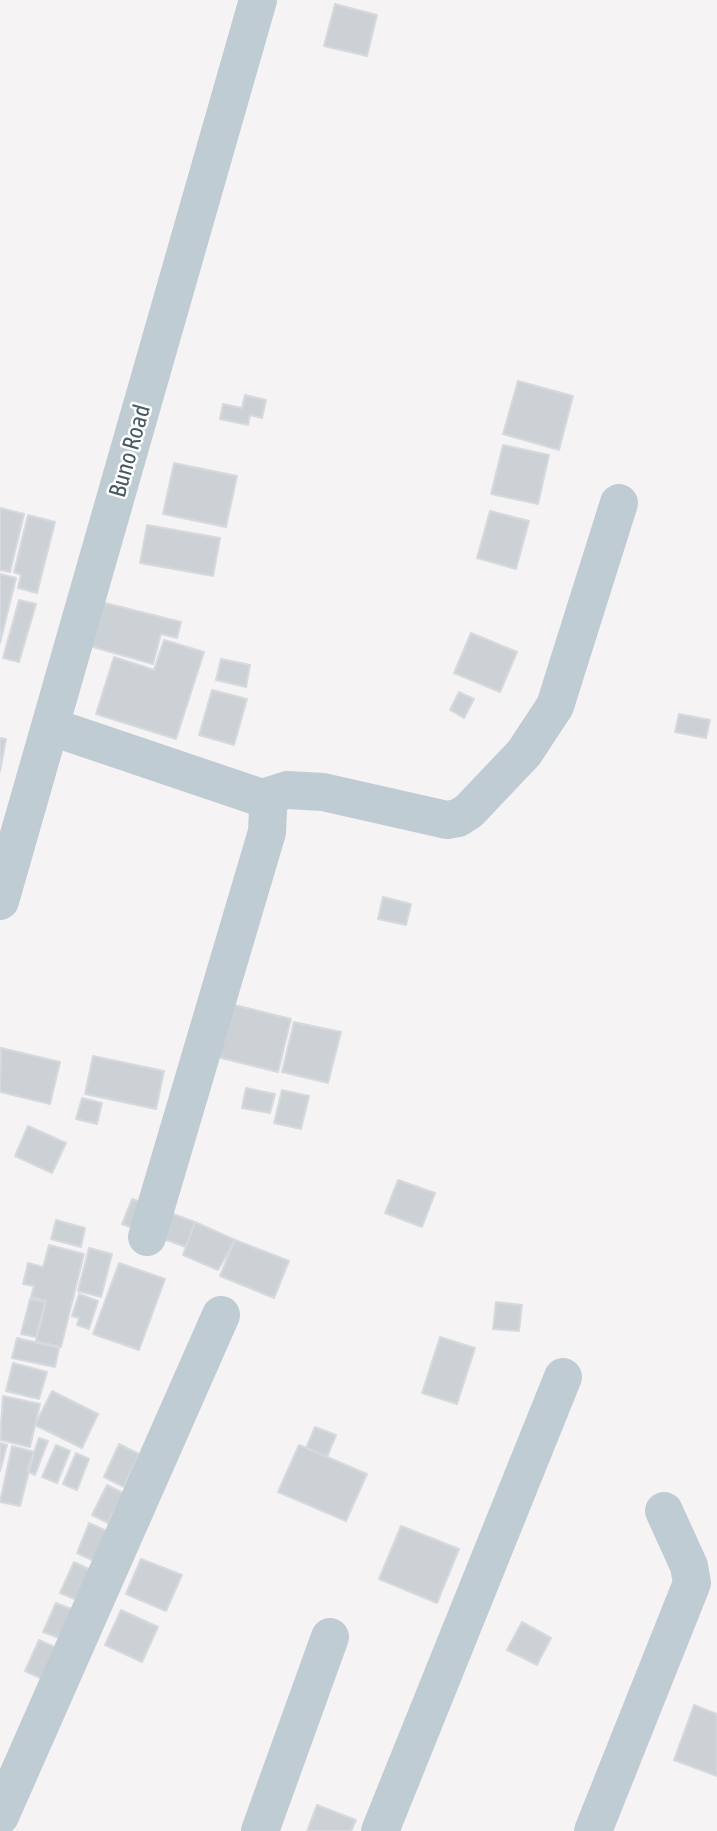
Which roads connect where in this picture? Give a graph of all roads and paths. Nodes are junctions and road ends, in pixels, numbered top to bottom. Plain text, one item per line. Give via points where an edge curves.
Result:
1 (258, 0) edge
2 (619, 503) dead end
3 (52, 727) junction
4 (262, 798) junction
5 (0, 901) edge
6 (147, 1237) dead end
7 (220, 1315) dead end
8 (563, 1377) dead end
9 (664, 1511) dead end
10 (330, 1637) dead end
11 (0, 1816) edge
12 (260, 1831) edge
13 (380, 1831) edge
14 (593, 1831) edge

1 - 3 street, Buno Road
2 - 4 street via 555,706 524,753 469,811 447,820 323,792 287,790
3 - 4 street
3 - 5 street, Buno Road
4 - 6 street via 268,811 267,832
7 - 11 street
8 - 13 street
9 - 14 street via 692,1583
10 - 12 street

